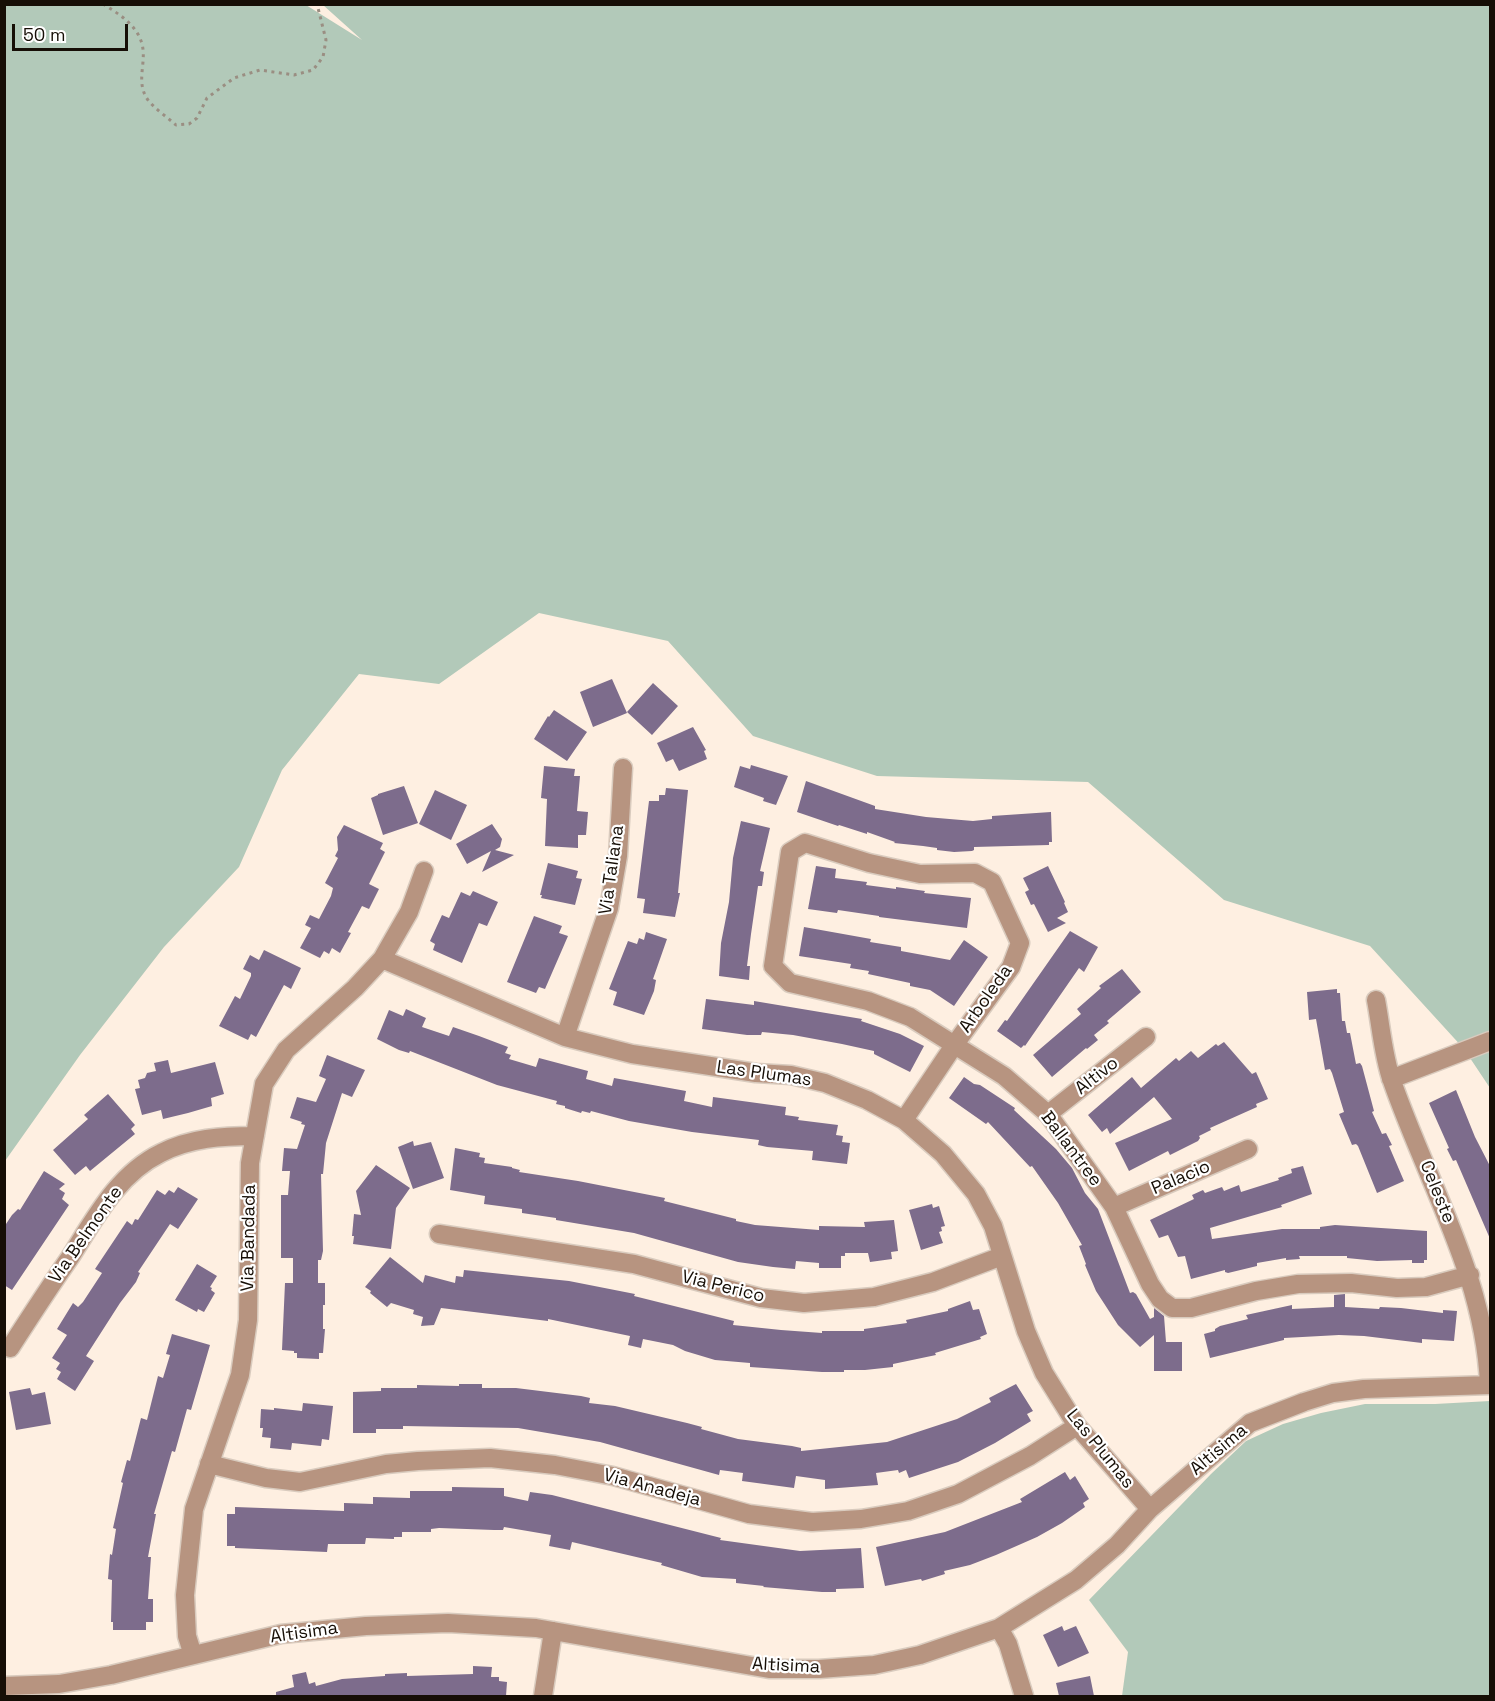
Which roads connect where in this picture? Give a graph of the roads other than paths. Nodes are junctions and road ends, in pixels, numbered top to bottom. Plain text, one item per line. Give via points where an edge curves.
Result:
1 (623, 768) dead end
2 (805, 843) joint
3 (423, 871) dead end
4 (382, 959) junction
5 (1376, 1000) dead end
6 (565, 1037) junction
7 (1146, 1037) dead end
8 (1491, 1041) edge
9 (955, 1044) junction
10 (1391, 1079) junction
11 (1048, 1114) junction
12 (904, 1120) junction
13 (255, 1136) junction
14 (1248, 1149) dead end
15 (1114, 1207) junction
16 (439, 1234) dead end
17 (1002, 1256) junction
18 (1470, 1275) junction
19 (10, 1348) dead end
20 (1490, 1385) edge
21 (1077, 1426) junction
22 (208, 1464) junction
23 (1150, 1509) junction
24 (999, 1628) junction
25 (553, 1631) junction
26 (193, 1655) junction
27 (4, 1686) edge
28 (543, 1696) edge
29 (1024, 1696) edge

1 - 6 street, Via Taliana via 618,856 609,908
2 - 9 street, Ballantree via 790,852 773,966 790,983 868,1001 910,1017
2 - 9 street, Arboleda via 920,874 975,873 992,882 1020,943 1011,967
3 - 4 street, Via Bandada via 409,912
4 - 6 street, Las Plumas
4 - 13 street, Via Bandada via 286,1050 264,1084
5 - 10 street, Celeste
6 - 12 street, Las Plumas via 632,1054 825,1083
7 - 11 street, Altivo
8 - 10 street
9 - 11 street, Ballantree via 1004,1076
9 - 12 street, Arboleda
10 - 18 street, Celeste
11 - 15 street, Ballantree
12 - 17 street, Las Plumas via 943,1154 976,1194 993,1226
13 - 19 street, Via Belmonte via 221,1136 185,1143 159,1154 133,1172 110,1196
13 - 22 street, Via Bandada via 250,1163 248,1320 240,1376
14 - 15 street, Palacio
15 - 18 street, Ballantree via 1150,1284 1172,1308 1191,1308 1298,1284 1426,1287
16 - 17 street, Via Perico via 634,1264 761,1298 804,1304 874,1297 933,1282
17 - 21 street, Las Plumas via 1044,1373
18 - 20 street, Celeste via 1486,1344
20 - 23 street, Altisima via 1364,1389 1304,1402 1250,1423
21 - 22 street, Via Anadeja via 958,1494 908,1510 861,1519 812,1522 750,1514 613,1476 490,1458 386,1464 300,1482
21 - 23 street, Las Plumas
22 - 26 street, Via Bandada via 194,1509 185,1595 187,1636
23 - 24 street, Altisima via 1117,1545 1076,1580
24 - 25 street, Altisima via 920,1655 874,1665 819,1670 769,1669
24 - 29 street
25 - 26 street, Altisima via 447,1623 366,1626 281,1634
25 - 28 street
26 - 27 street, Altisima via 69,1682

